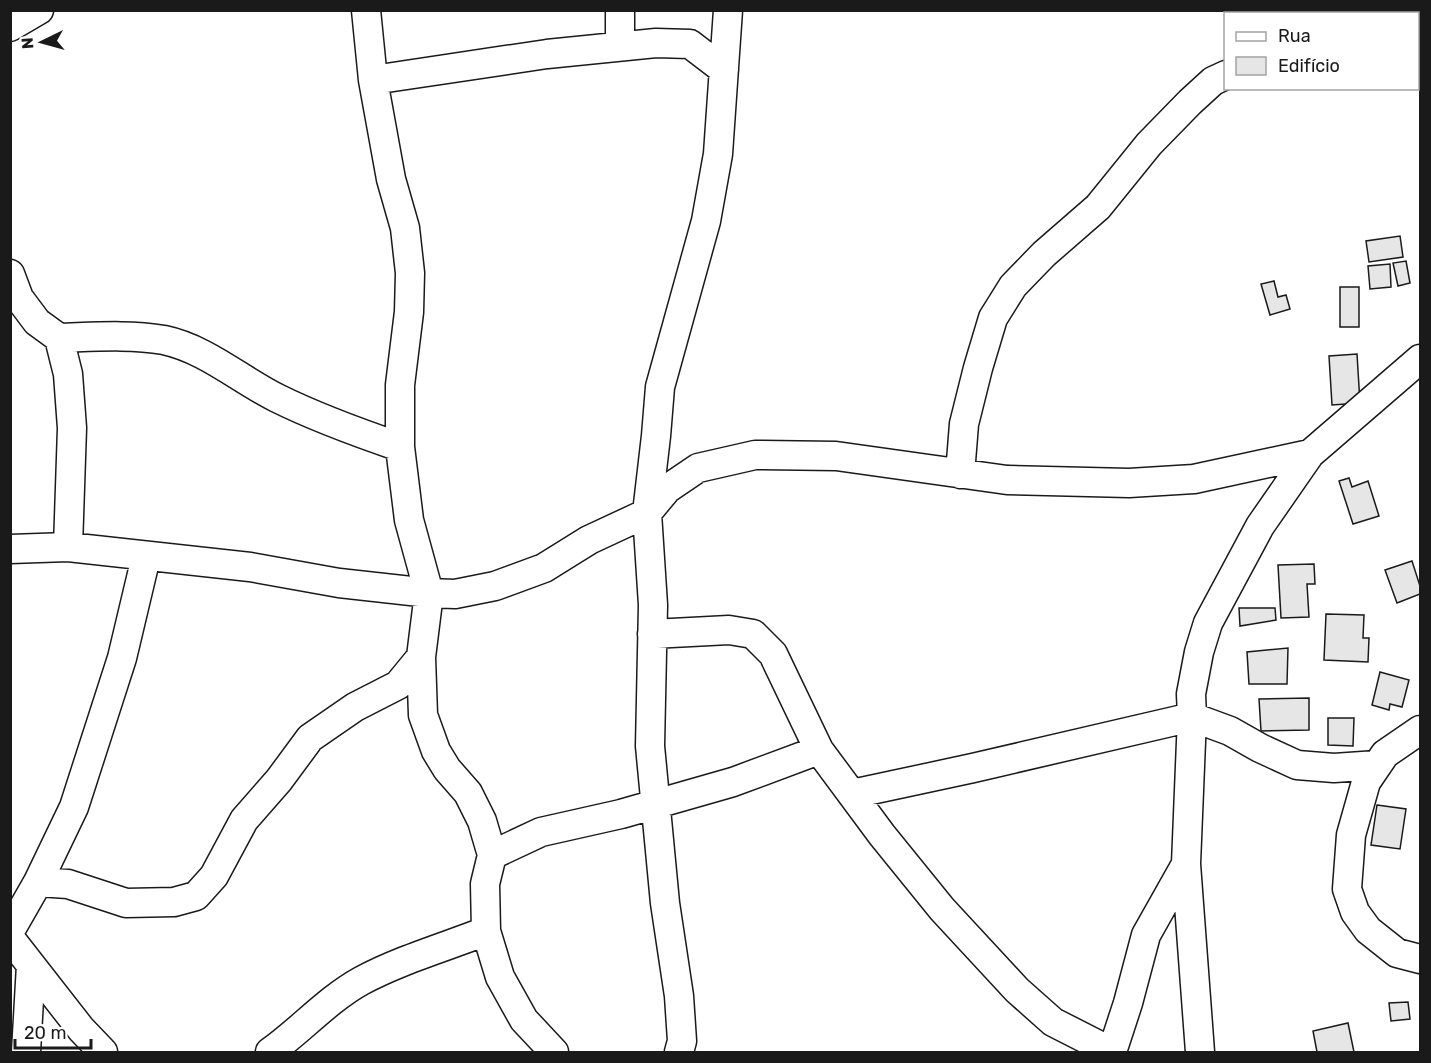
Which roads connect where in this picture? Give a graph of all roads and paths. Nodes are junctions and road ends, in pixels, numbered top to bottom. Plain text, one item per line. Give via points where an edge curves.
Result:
1 (39, 10) edge
2 (366, 10) edge
3 (620, 10) edge
4 (728, 10) edge
5 (10, 27) edge
6 (621, 45) junction
7 (724, 70) junction
8 (1224, 76) edge
9 (373, 80) junction
10 (10, 274) edge
11 (59, 338) junction
12 (1420, 359) edge
13 (400, 447) junction
14 (1310, 454) junction
15 (960, 474) junction
16 (647, 513) junction
17 (68, 547) junction
18 (10, 549) edge
19 (146, 557) junction
20 (429, 593) junction
21 (652, 633) junction
22 (421, 657) junction
23 (1192, 717) junction
24 (1420, 730) edge
25 (819, 750) junction
26 (1377, 765) junction
27 (852, 794) junction
28 (655, 805) junction
29 (492, 855) junction
30 (1186, 864) junction
31 (38, 882) junction
32 (10, 931) edge
33 (486, 931) junction
34 (10, 938) edge
35 (1420, 959) edge
36 (31, 964) junction
37 (1112, 1052) edge
38 (26, 1053) edge
39 (103, 1053) edge
40 (270, 1053) edge
41 (554, 1053) edge
42 (679, 1053) edge
43 (1200, 1053) edge

1 - 5 street
2 - 9 street
3 - 6 street
4 - 7 street
6 - 7 street via 690,44
6 - 9 street
7 - 16 street via 718,154 706,221 660,387
8 - 15 street via 1190,102 1149,144 1098,207 1013,286 993,318 978,368 964,424
9 - 13 street via 391,180 405,228 410,273 400,385
10 - 11 street via 20,298 37,322
11 - 13 street via 120,336 164,340 200,352 277,398
11 - 17 street via 68,374 72,428
12 - 14 street
13 - 20 street via 409,520
14 - 15 street via 1157,482 1007,480
14 - 23 street via 1260,526 1208,623 1191,694
15 - 16 street via 836,456 755,455 698,468 667,489
16 - 20 street via 589,540 544,568 495,586 455,594
16 - 21 street
17 - 18 street
17 - 19 street
19 - 20 street via 250,567 339,583
19 - 31 street via 100,729 74,807
20 - 22 street
21 - 25 street via 729,630 753,634 773,654
21 - 28 street via 650,746
22 - 29 street via 423,715 436,751 468,793 482,821
22 - 31 street via 398,685 355,707 310,738 244,820 214,876 196,896 174,902 126,903 68,884
23 - 26 street via 1230,731 1297,765
23 - 27 street
23 - 30 street
24 - 26 street via 1384,754
25 - 27 street
25 - 28 street via 733,783
26 - 35 street via 1366,782 1351,835 1347,889 1355,912 1368,930 1397,953
27 - 37 street via 942,909 1017,990 1053,1022
28 - 29 street via 541,832
28 - 42 street via 679,996
29 - 33 street via 485,884
30 - 37 street via 1146,935
30 - 43 street
31 - 32 street
33 - 40 street via 360,981
33 - 41 street via 500,977 524,1020
34 - 36 street
36 - 38 street
36 - 39 street

